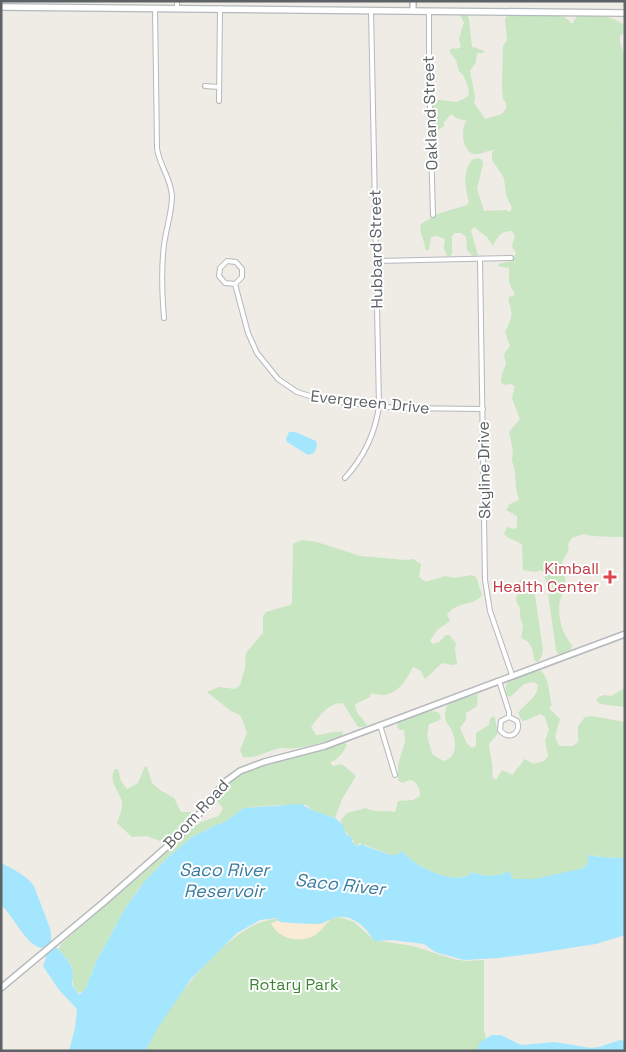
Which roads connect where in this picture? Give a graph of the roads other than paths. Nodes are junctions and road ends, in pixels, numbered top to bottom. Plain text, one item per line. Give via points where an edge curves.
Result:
1 (176, 1) edge
2 (413, 1) edge
3 (29, 4) edge
4 (95, 5) edge
5 (1, 6) edge
6 (155, 8) junction
7 (176, 8) junction
8 (220, 8) junction
9 (371, 10) junction
10 (413, 10) junction
11 (429, 10) junction
12 (625, 13) edge
13 (206, 86) dead end
14 (219, 87) junction
15 (219, 101) dead end
16 (433, 215) dead end
17 (512, 258) dead end
18 (480, 260) junction
19 (377, 261) junction
20 (235, 284) junction
21 (164, 318) dead end
22 (379, 406) junction
23 (483, 408) junction
24 (345, 478) dead end
25 (625, 634) edge
26 (512, 675) junction
27 (498, 681) junction
28 (509, 717) junction
29 (380, 725) junction
30 (395, 775) dead end
31 (1, 988) edge

1 - 7 street
2 - 10 street
3 - 4 main road
3 - 5 main road
4 - 6 main road
6 - 7 main road
6 - 21 street via 157,148 172,195 162,262
7 - 8 main road
8 - 9 main road
8 - 14 street
9 - 10 main road
9 - 19 street, Hubbard Street
10 - 11 main road
11 - 12 main road
11 - 16 street, Oakland Street
13 - 14 street
14 - 15 street
17 - 18 street
18 - 19 street
18 - 23 street, Skyline Drive
19 - 22 street, Hubbard Street
20 - 20 street, Evergreen Drive via 242,277 242,268 236,262 227,261 220,268 220,277 225,283
20 - 22 street, Evergreen Drive via 254,347 278,379 310,397
22 - 23 street, Evergreen Drive via 413,410
22 - 24 street, Hubbard Street via 369,444
23 - 26 street, Skyline Drive via 487,595 494,626
25 - 26 street, Boom Road
26 - 27 street, Boom Road
27 - 28 street
27 - 29 street, Boom Road
28 - 28 street via 501,721 499,727 504,735 511,736 519,727 517,721
29 - 30 street
29 - 31 street, Boom Road via 325,746 249,766 234,774 178,837

